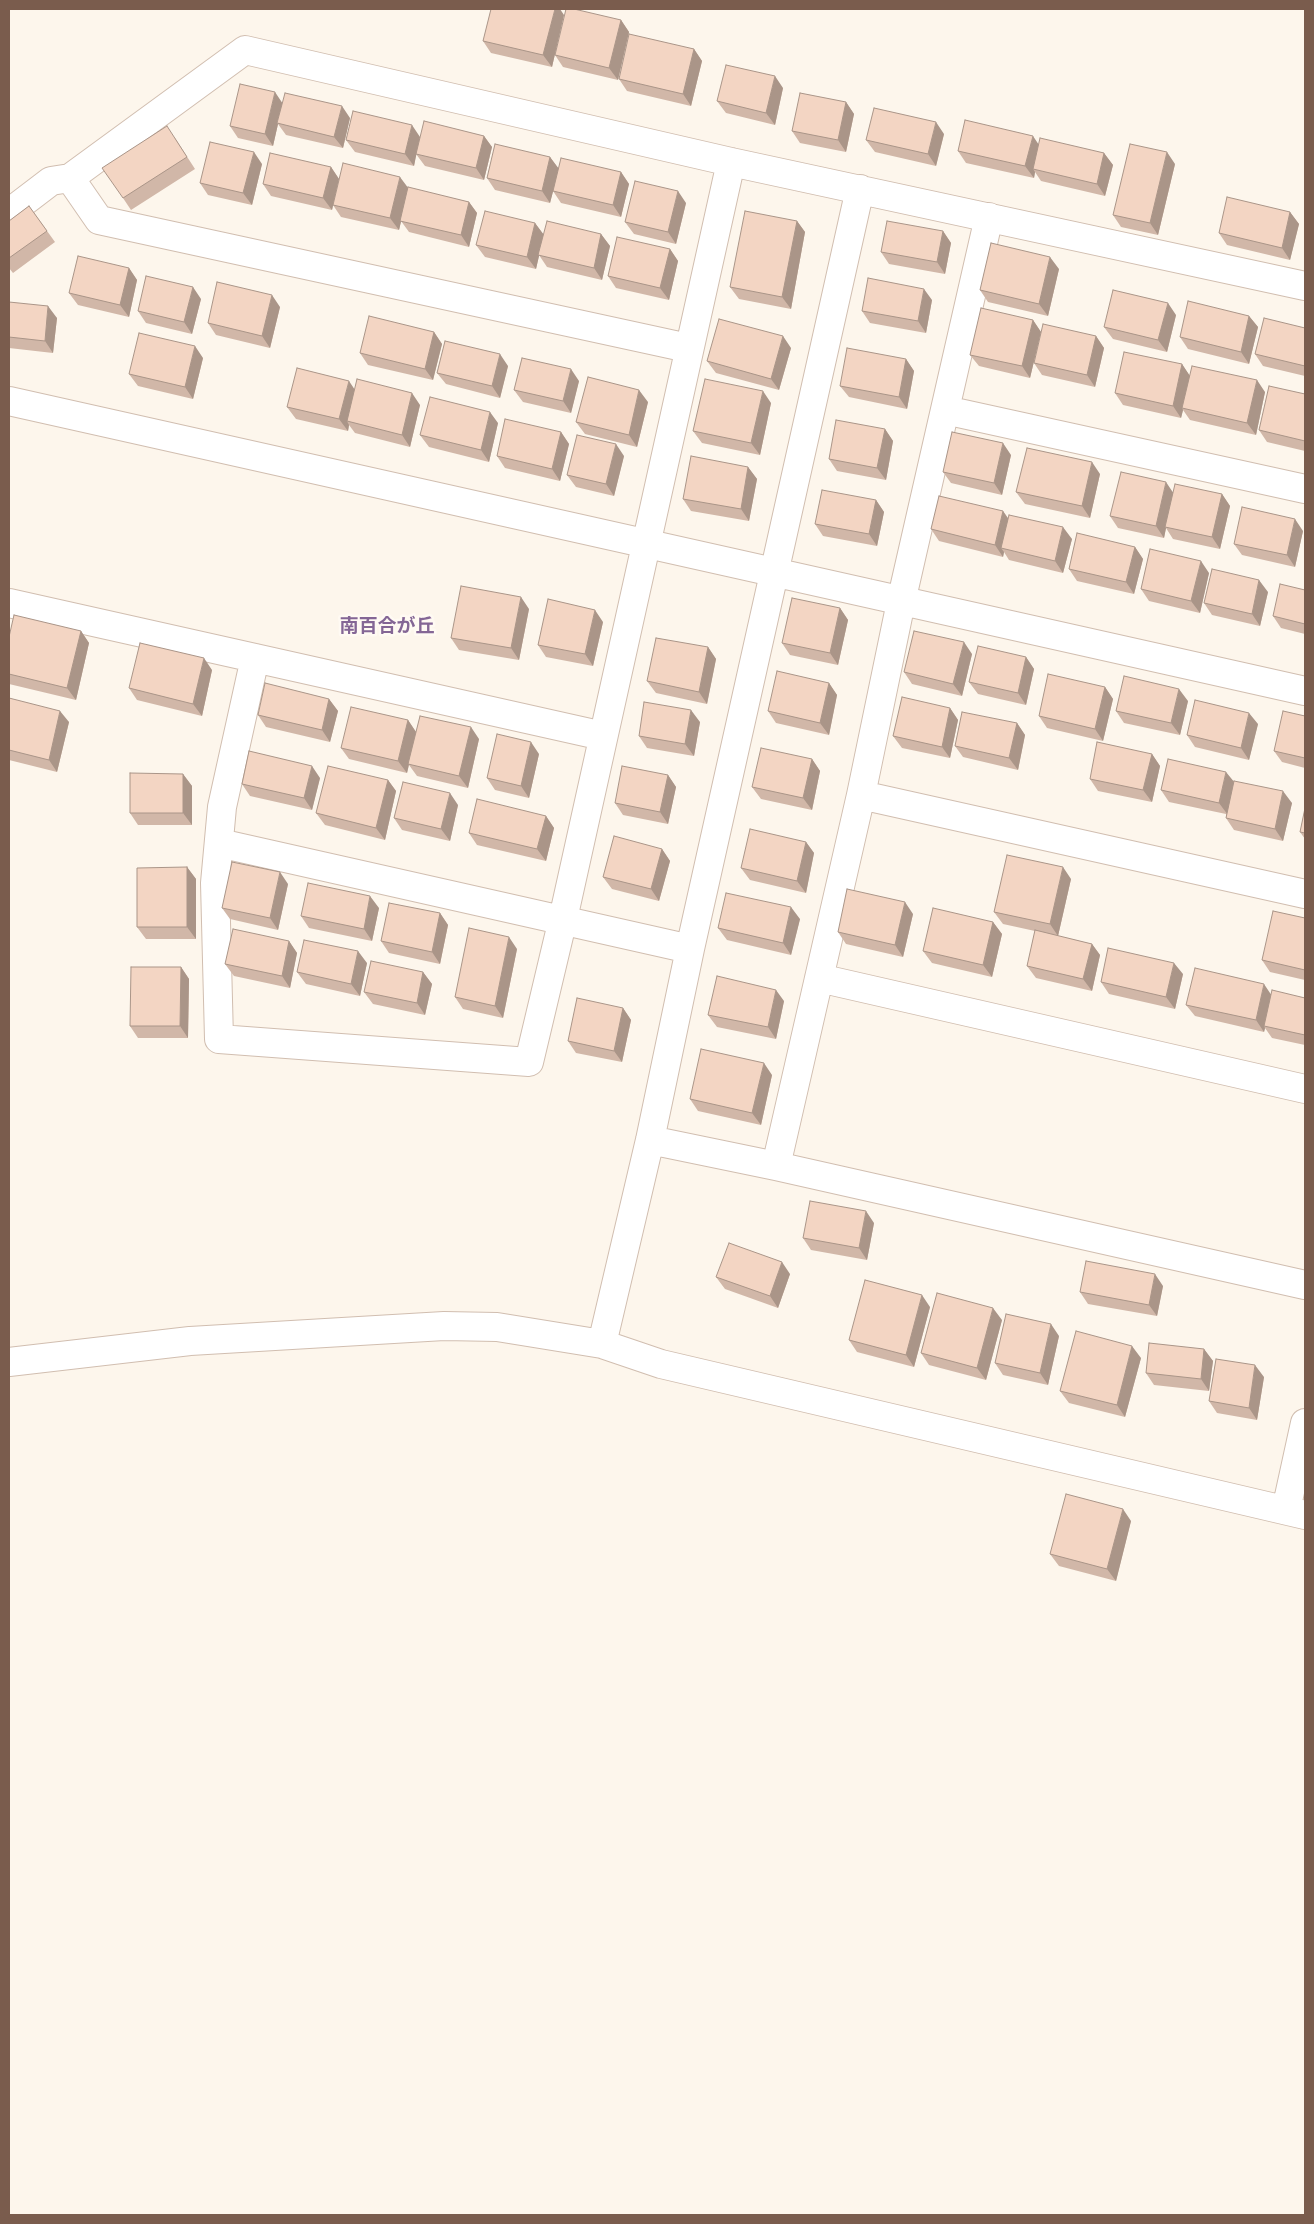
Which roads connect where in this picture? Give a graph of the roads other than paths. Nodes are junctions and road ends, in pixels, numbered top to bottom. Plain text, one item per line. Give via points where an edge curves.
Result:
1 (731, 162) junction
2 (70, 178) junction
3 (860, 189) junction
4 (9, 213) edge
5 (990, 217) junction
6 (1305, 286) edge
7 (688, 348) junction
8 (9, 401) edge
9 (945, 410) junction
10 (1305, 489) edge
11 (646, 542) junction
12 (774, 572) junction
13 (902, 602) junction
14 (9, 603) edge
15 (255, 658) junction
16 (1305, 691) edge
17 (603, 736) junction
18 (862, 796) junction
19 (219, 843) junction
20 (1305, 894) edge
21 (563, 920) junction
22 (690, 949) junction
23 (820, 978) junction
24 (1305, 1089) edge
25 (650, 1140) junction
26 (776, 1166) junction
27 (1305, 1285) edge
28 (602, 1344) junction
29 (9, 1362) edge
30 (1305, 1424) edge
31 (1296, 1512) edge

1 - 2 street via 245,50
1 - 3 street
1 - 7 street
2 - 4 street via 51,182
2 - 7 street via 99,220
3 - 5 street
3 - 12 street
5 - 6 street
5 - 9 street
7 - 11 street
8 - 11 street
9 - 10 street
9 - 13 street
11 - 12 street
11 - 17 street
12 - 13 street
12 - 22 street
13 - 16 street
13 - 18 street
14 - 15 street
15 - 17 street
15 - 19 street via 222,807
17 - 21 street
18 - 20 street
18 - 23 street
19 - 21 street
19 - 21 street via 215,883 219,1039 529,1062
21 - 22 street
22 - 25 street
23 - 24 street
23 - 26 street
25 - 26 street
25 - 28 street
26 - 27 street
28 - 29 street via 497,1327 444,1326 190,1341
28 - 31 street via 661,1364
30 - 31 street

